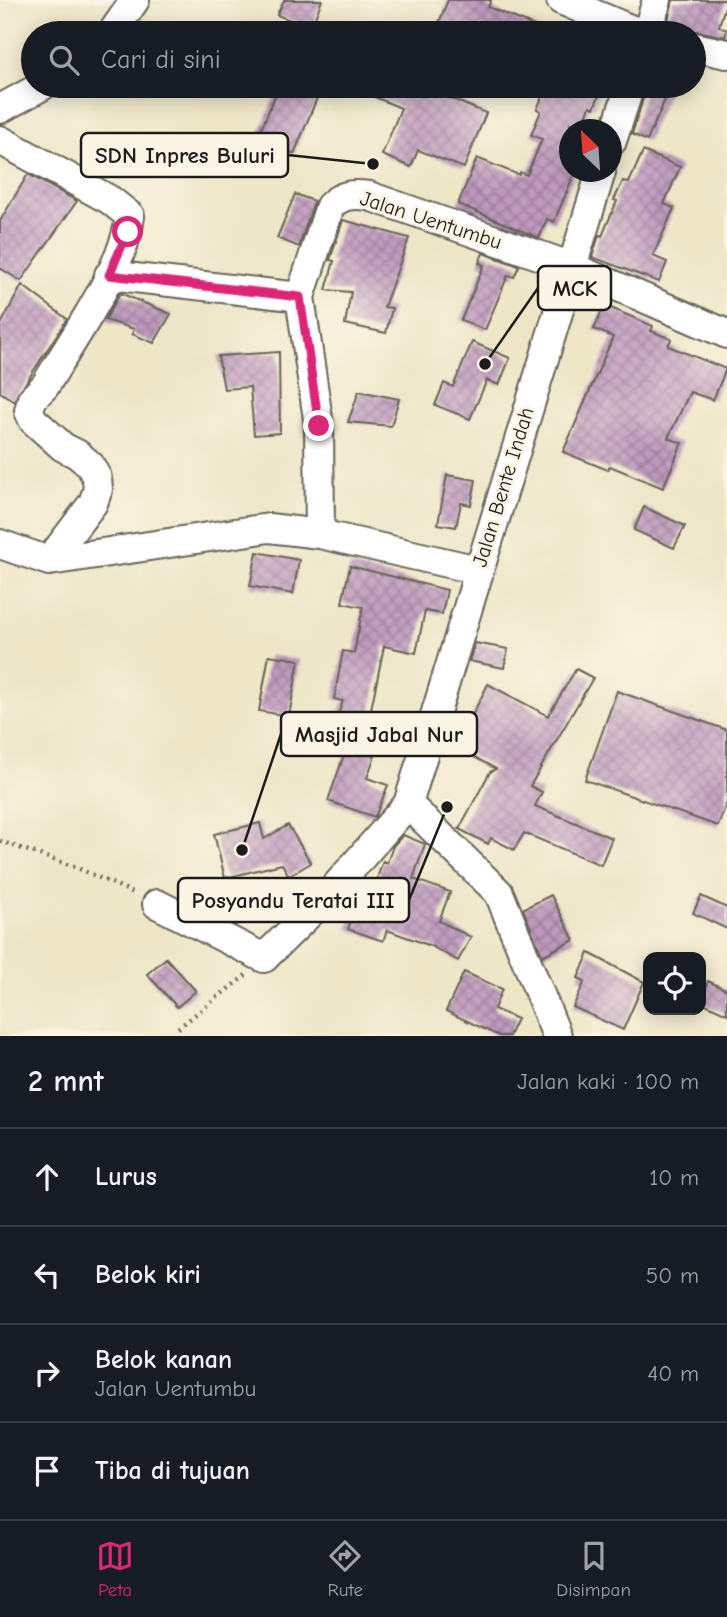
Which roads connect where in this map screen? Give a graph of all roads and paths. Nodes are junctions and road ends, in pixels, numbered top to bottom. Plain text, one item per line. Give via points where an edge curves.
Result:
1 (135, 0) edge
2 (561, 0) edge
3 (657, 0) edge
4 (120, 21) edge
5 (611, 21) edge
6 (651, 21) edge
7 (706, 50) edge
8 (727, 54) edge
9 (21, 97) edge
10 (626, 98) edge
11 (0, 108) edge
12 (619, 119) edge
13 (0, 140) edge
14 (598, 182) edge
15 (570, 266) junction
16 (109, 275) junction
17 (300, 297) junction
18 (727, 334) edge
19 (320, 534) junction
20 (0, 544) edge
21 (49, 561) junction
22 (478, 570) junction
23 (408, 804) junction
24 (0, 841) edge
25 (157, 904) joint
26 (264, 958) junction
27 (178, 1028) dead end
28 (557, 1036) edge

1 - 4 street
2 - 5 street
3 - 6 street
7 - 8 street
9 - 11 street
10 - 12 street
13 - 16 street via 110,200 130,216
14 - 15 street, Jalan Bente Indah
15 - 17 street, Jalan Uentumbu via 353,194 330,206
15 - 18 street, Jalan Uentumbu
15 - 22 street, Jalan Bente Indah
16 - 17 street
16 - 21 street via 29,411 43,429 90,466 97,478 93,503
17 - 19 street, Jalan Uentumbu via 319,426
19 - 21 street via 269,528
19 - 22 street
20 - 21 street
22 - 23 street, Jalan Bente Indah
23 - 26 street via 329,894
23 - 28 street via 499,893
24 - 25 path via 75,867
25 - 26 street
26 - 27 path

